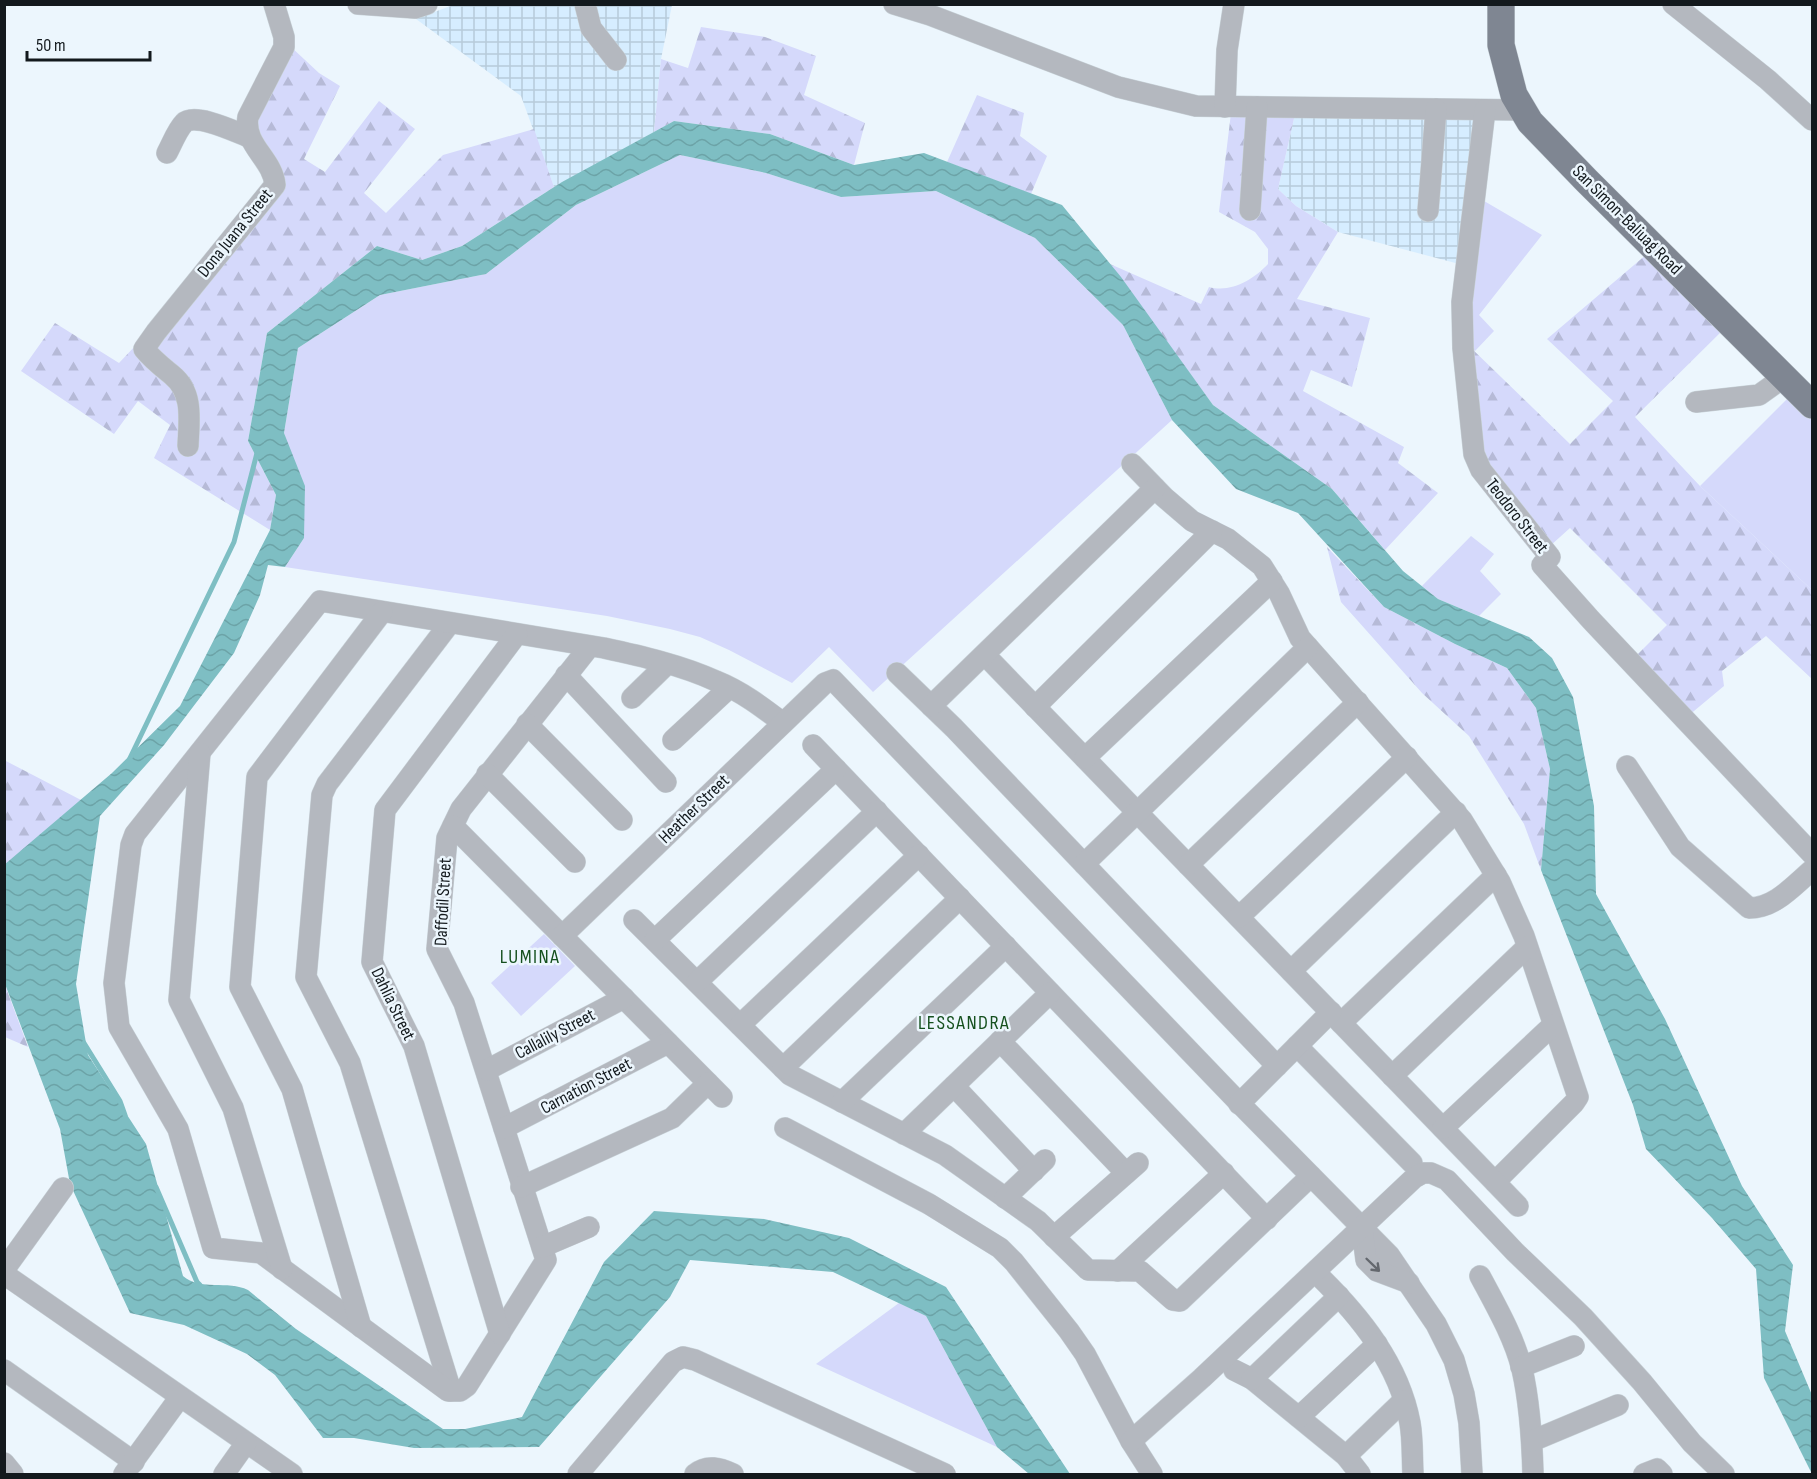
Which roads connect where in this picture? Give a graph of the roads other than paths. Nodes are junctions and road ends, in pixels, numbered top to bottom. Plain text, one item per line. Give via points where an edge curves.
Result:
1 (274, 4) edge
2 (358, 4) edge
3 (427, 4) edge
4 (585, 4) edge
5 (1234, 4) edge
6 (1502, 4) edge
7 (1673, 4) edge
8 (902, 6) edge
9 (616, 60) dead end
10 (1225, 106) junction
11 (1257, 107) junction
12 (1436, 109) junction
13 (1485, 110) junction
14 (1523, 110) junction
15 (1812, 120) edge
16 (249, 137) junction
17 (167, 153) dead end
18 (1250, 210) dead end
19 (1428, 211) dead end
20 (1780, 373) junction
21 (1696, 402) dead end
22 (1812, 405) edge
23 (188, 446) dead end
24 (1132, 464) dead end
25 (1155, 488) junction
26 (1212, 531) junction
27 (1272, 581) junction
28 (382, 612) junction
29 (450, 623) junction
30 (517, 634) junction
31 (590, 645) junction
32 (1308, 647) junction
33 (985, 655) junction
34 (667, 664) junction
35 (897, 673) dead end
36 (566, 675) junction
37 (729, 688) junction
38 (632, 698) dead end
39 (1358, 702) junction
40 (931, 706) junction
41 (1035, 707) junction
42 (783, 723) junction
43 (527, 724) junction
44 (673, 740) dead end
45 (813, 744) dead end
46 (200, 753) junction
47 (1085, 758) junction
48 (1407, 758) junction
49 (1627, 766) dead end
50 (837, 769) junction
51 (488, 774) junction
52 (666, 782) dead end
53 (877, 812) junction
54 (1137, 812) junction
55 (1455, 812) junction
56 (622, 820) dead end
57 (453, 826) junction
58 (1812, 854) edge
59 (919, 855) junction
60 (575, 862) dead end
61 (1084, 864) junction
62 (1188, 865) junction
63 (1812, 870) edge
64 (1496, 875) junction
65 (960, 898) junction
66 (1239, 917) junction
67 (634, 920) dead end
68 (562, 936) junction
69 (655, 940) junction
70 (1006, 946) junction
71 (1527, 947) junction
72 (1291, 971) junction
73 (697, 982) junction
74 (1050, 993) junction
75 (624, 998) junction
76 (1336, 1018) junction
77 (740, 1025) junction
78 (1553, 1025) junction
79 (1000, 1041) junction
80 (668, 1043) junction
81 (1297, 1046) junction
82 (1277, 1066) junction
83 (783, 1068) junction
84 (487, 1070) junction
85 (1392, 1076) junction
86 (954, 1086) junction
87 (842, 1102) junction
88 (1239, 1104) junction
89 (504, 1128) junction
90 (785, 1128) dead end
91 (1443, 1128) junction
92 (904, 1134) junction
93 (1412, 1163) dead end
94 (1224, 1173) junction
95 (1311, 1176) junction
96 (1495, 1182) junction
97 (522, 1187) junction
98 (63, 1188) dead end
99 (1005, 1198) junction
100 (1518, 1206) dead end
101 (1267, 1219) junction
102 (590, 1227) dead end
103 (1362, 1228) junction
104 (1054, 1237) junction
105 (544, 1254) junction
106 (282, 1269) junction
107 (1118, 1271) junction
108 (4, 1272) edge
109 (1318, 1275) dead end
110 (1480, 1276) dead end
111 (1340, 1296) junction
112 (361, 1327) junction
113 (500, 1334) junction
114 (1377, 1344) junction
115 (1574, 1346) dead end
116 (1521, 1367) junction
117 (4, 1370) edge
118 (451, 1391) junction
119 (180, 1397) junction
120 (1403, 1401) junction
121 (1618, 1406) dead end
122 (1299, 1417) junction
123 (1131, 1440) junction
124 (1532, 1440) junction
125 (246, 1443) junction
126 (1346, 1456) junction
127 (4, 1463) edge
128 (129, 1468) edge
129 (13, 1474) edge
130 (224, 1474) edge
131 (292, 1474) edge
132 (578, 1474) edge
133 (695, 1474) edge
134 (733, 1474) edge
135 (945, 1474) edge
136 (1152, 1474) edge
137 (1359, 1474) edge
138 (1413, 1474) edge
139 (1472, 1474) edge
140 (1533, 1474) edge
141 (1644, 1474) edge
142 (1662, 1474) edge
143 (1724, 1474) edge

1 - 16 street via 284,47 248,117
2 - 3 street via 415,8
4 - 9 street via 596,36
5 - 10 street
6 - 14 main road, San Simon-Baliuag Road via 1501,45 1514,95
7 - 15 street
8 - 10 street via 1118,87 1196,106
10 - 11 street
11 - 12 street
11 - 18 street
12 - 13 street
12 - 19 street
13 - 14 street
13 - 58 street, Teodoro Street via 1462,302 1474,454 1481,470 1550,557 1542,565
14 - 20 main road, San Simon-Baliuag Road via 1586,180
16 - 17 street via 191,120 184,122
16 - 23 street, Dona Juana Street via 274,175 275,185 144,349 184,386 189,402
20 - 21 street via 1773,385 1759,395
20 - 22 main road, San Simon-Baliuag Road
24 - 25 street
25 - 26 street via 1192,520
25 - 33 street
26 - 27 street via 1262,566
26 - 41 street
27 - 32 street
27 - 47 street
28 - 29 street
28 - 46 street via 320,601
28 - 112 street via 257,777 240,987 292,1089
29 - 30 street
29 - 118 street via 322,795 306,977 350,1063
30 - 31 street
30 - 113 street, Dahlia Street via 385,810 372,962 414,1046
31 - 34 street
31 - 36 street, Daffodil Street
32 - 39 street
32 - 54 street
33 - 40 street
33 - 41 street
34 - 37 street
34 - 38 street
35 - 40 street
36 - 43 street, Daffodil Street
36 - 52 street
37 - 42 street
37 - 44 street
39 - 48 street
39 - 62 street
40 - 61 street
41 - 47 street
42 - 68 street, Heather Street
42 - 88 street, Heather Street via 825,682 833,680 838,684
43 - 51 street, Daffodil Street
43 - 56 street
45 - 50 street
46 - 106 street via 179,1000 233,1108
46 - 106 street via 130,845 114,983 119,1027 178,1129 213,1248 261,1253
47 - 54 street
48 - 55 street
48 - 66 street
49 - 63 street via 1680,847 1749,908 1761,908 1776,901
50 - 53 street
50 - 69 street
51 - 57 street, Daffodil Street
51 - 60 street
53 - 59 street
53 - 73 street
54 - 61 street
54 - 62 street
55 - 64 street
55 - 72 street
57 - 68 street
57 - 84 street, Daffodil Street via 447,838 438,949 464,1003
59 - 65 street
59 - 77 street
61 - 82 street
62 - 66 street
64 - 71 street
64 - 76 street
65 - 70 street
65 - 83 street
66 - 72 street
67 - 69 street
68 - 75 street
69 - 73 street
70 - 74 street
70 - 87 street
71 - 78 street
71 - 85 street
72 - 76 street
73 - 77 street
74 - 79 street
74 - 94 street
75 - 80 street
75 - 84 street, Callalily Street
76 - 81 street
76 - 85 street
77 - 83 street
78 - 91 street
78 - 96 street via 1578,1097
79 - 86 street
79 - 104 street via 1132,1168
80 - 89 street, Carnation Street
80 - 97 street via 715,1090 672,1118
81 - 82 street
81 - 93 street
82 - 88 street
83 - 87 street
84 - 89 street, Daffodil Street
85 - 91 street
86 - 92 street
86 - 99 street via 1040,1166
87 - 92 street
88 - 95 street
89 - 97 street, Daffodil Street
90 - 123 street via 929,1204 1000,1248 1085,1354
91 - 96 street
92 - 99 street via 945,1155
94 - 101 street
94 - 107 street
95 - 101 street
95 - 103 street
96 - 100 street
97 - 105 street, Daffodil Street
98 - 108 street
99 - 104 street
101 - 107 street via 1180,1301 1166,1295 1140,1271
102 - 105 street
103 - 123 street
103 - 139 street via 1409,1283 1454,1360 1464,1394
103 - 143 street via 1414,1178 1423,1173 1448,1180 1583,1317 1692,1443
104 - 107 street via 1088,1270
105 - 113 street
106 - 112 street
108 - 119 street
109 - 111 street
110 - 116 street
111 - 114 street
111 - 122 street via 1243,1375
112 - 118 street
113 - 118 street via 467,1386
114 - 120 street
114 - 122 street
115 - 116 street
116 - 124 street
117 - 128 street
119 - 125 street
119 - 128 street
120 - 126 street
120 - 138 street via 1410,1424
121 - 124 street
122 - 126 street
123 - 136 street
124 - 140 street
125 - 130 street
125 - 131 street
126 - 137 street
127 - 129 street
132 - 135 street via 673,1362 683,1357
133 - 134 street via 705,1468 716,1468
141 - 142 street via 1657,1470

